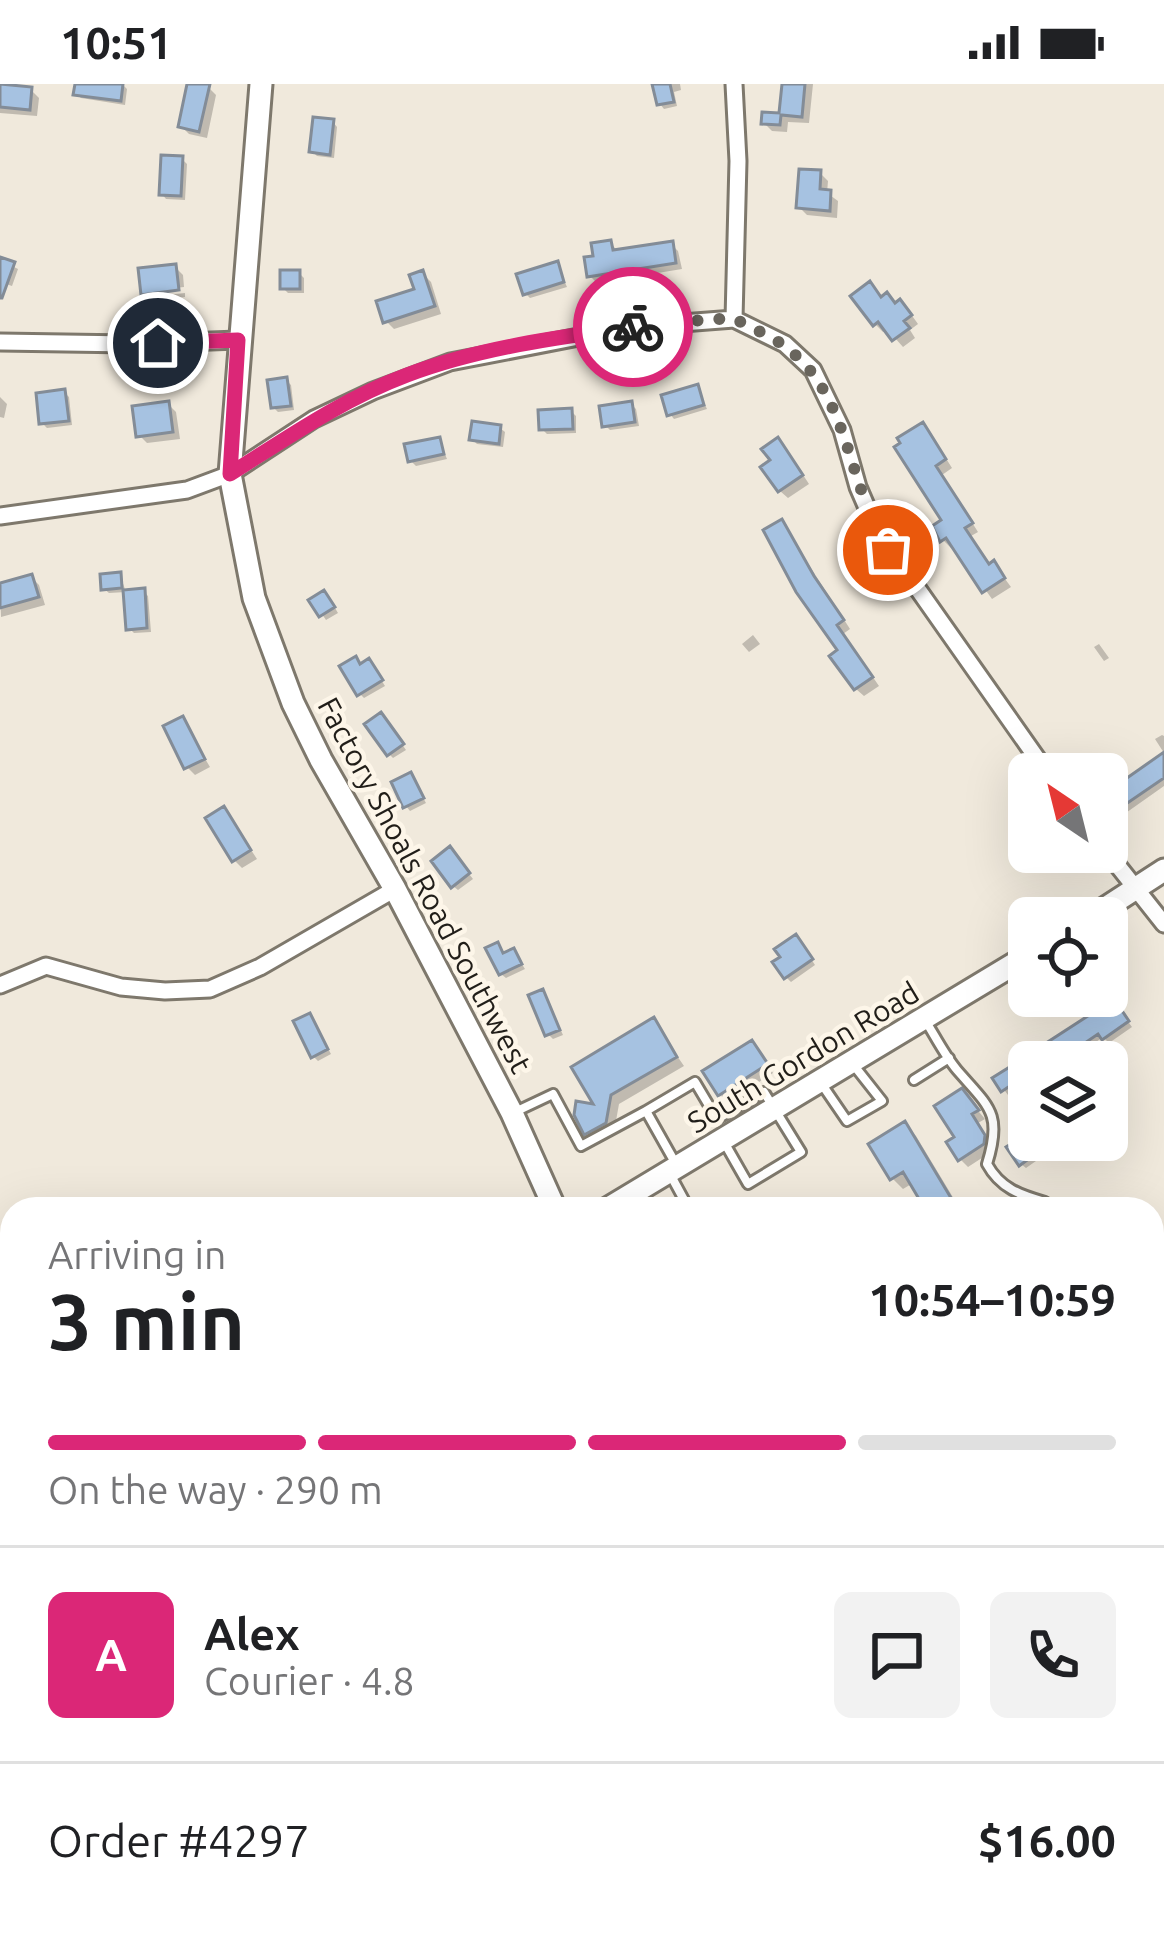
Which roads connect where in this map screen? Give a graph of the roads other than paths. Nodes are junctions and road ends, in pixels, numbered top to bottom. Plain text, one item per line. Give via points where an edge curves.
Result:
1 (261, 84) edge
2 (734, 84) edge
3 (734, 320) junction
4 (238, 340) junction
5 (0, 342) edge
6 (230, 474) junction
7 (0, 516) edge
8 (1033, 753) edge
9 (1164, 870) edge
10 (1123, 873) edge
11 (395, 889) junction
12 (1136, 890) junction
13 (1124, 897) edge
14 (1164, 924) edge
15 (1008, 968) edge
16 (0, 985) edge
17 (924, 1019) junction
18 (949, 1058) junction
19 (852, 1063) junction
20 (914, 1080) dead end
21 (820, 1082) junction
22 (775, 1109) junction
23 (646, 1111) junction
24 (512, 1113) junction
25 (723, 1140) junction
26 (673, 1170) junction
27 (550, 1197) edge
28 (627, 1197) edge
29 (684, 1197) edge
30 (1027, 1197) edge

1 - 4 street, Factory Shoals Road Southwest
2 - 3 street
3 - 6 street via 576,336 408,375 314,419
3 - 8 street via 785,344 813,370 877,531
4 - 5 street
4 - 6 street, Factory Shoals Road Southwest
6 - 7 street via 187,490
6 - 11 street, Factory Shoals Road Southwest via 254,598 293,703
9 - 12 street
10 - 12 street
11 - 16 street via 210,989 121,987 46,966
11 - 24 street, Factory Shoals Road Southwest
12 - 13 street
12 - 14 street
15 - 17 street, South Gordon Road
17 - 18 lane
17 - 19 street, South Gordon Road
18 - 20 lane
18 - 30 lane via 993,1113 993,1176
19 - 21 street, South Gordon Road
19 - 21 lane via 882,1101 847,1121
21 - 22 street, South Gordon Road
22 - 23 lane via 764,1092 717,1119 695,1082
22 - 25 street, South Gordon Road
22 - 25 lane via 801,1152 748,1184
23 - 24 lane via 581,1146 553,1094
23 - 26 lane
24 - 27 street, Factory Shoals Road Southwest
25 - 26 street, South Gordon Road
26 - 28 street, South Gordon Road
26 - 29 lane

